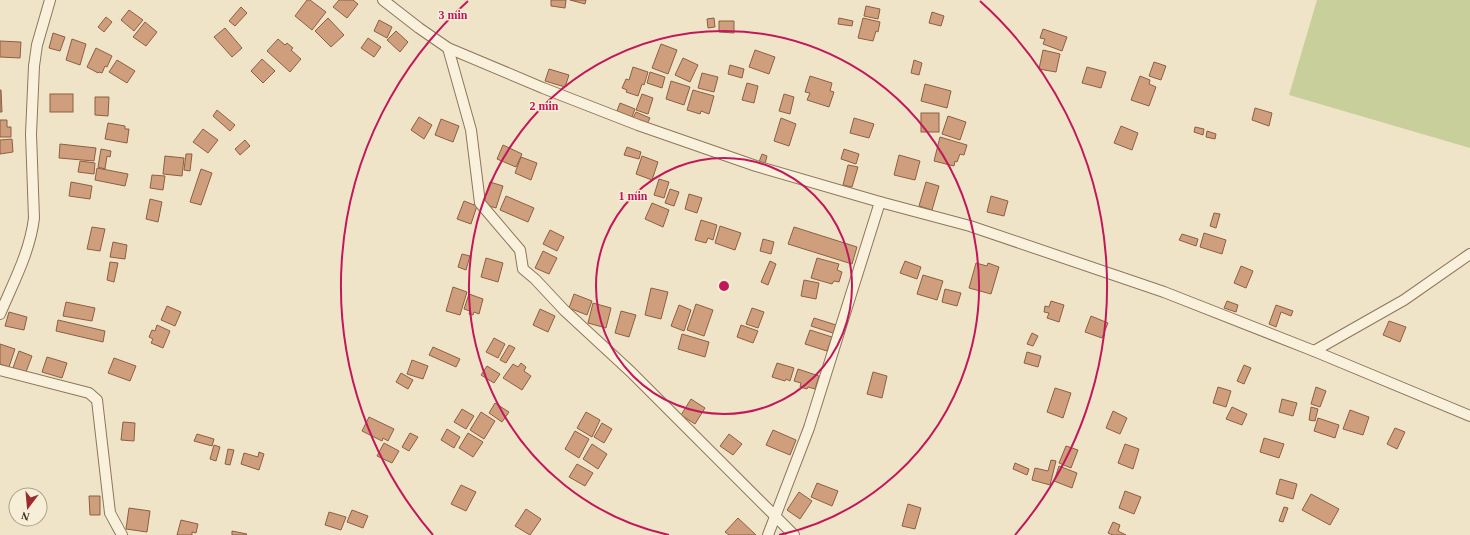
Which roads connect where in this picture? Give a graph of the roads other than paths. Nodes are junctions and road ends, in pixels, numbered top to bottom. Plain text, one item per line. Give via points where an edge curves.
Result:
1 (50, 0) edge
2 (383, 0) edge
3 (448, 48) junction
4 (880, 202) junction
5 (1470, 254) edge
6 (0, 314) edge
7 (1314, 351) junction
8 (0, 370) edge
9 (1470, 416) edge
10 (775, 517) junction
11 (122, 535) edge
12 (768, 535) edge
13 (794, 535) edge

1 - 6 street via 36,45 34,66 31,134 34,218 32,231 28,248
2 - 3 street
3 - 4 street via 638,125 756,166
3 - 10 street via 471,130 480,203 520,250 523,269 631,372
4 - 7 street via 970,226 1156,289
4 - 10 street via 808,428
5 - 7 street via 1404,300
7 - 9 street
8 - 11 street via 89,393 97,400 110,513
10 - 12 street
10 - 13 street

